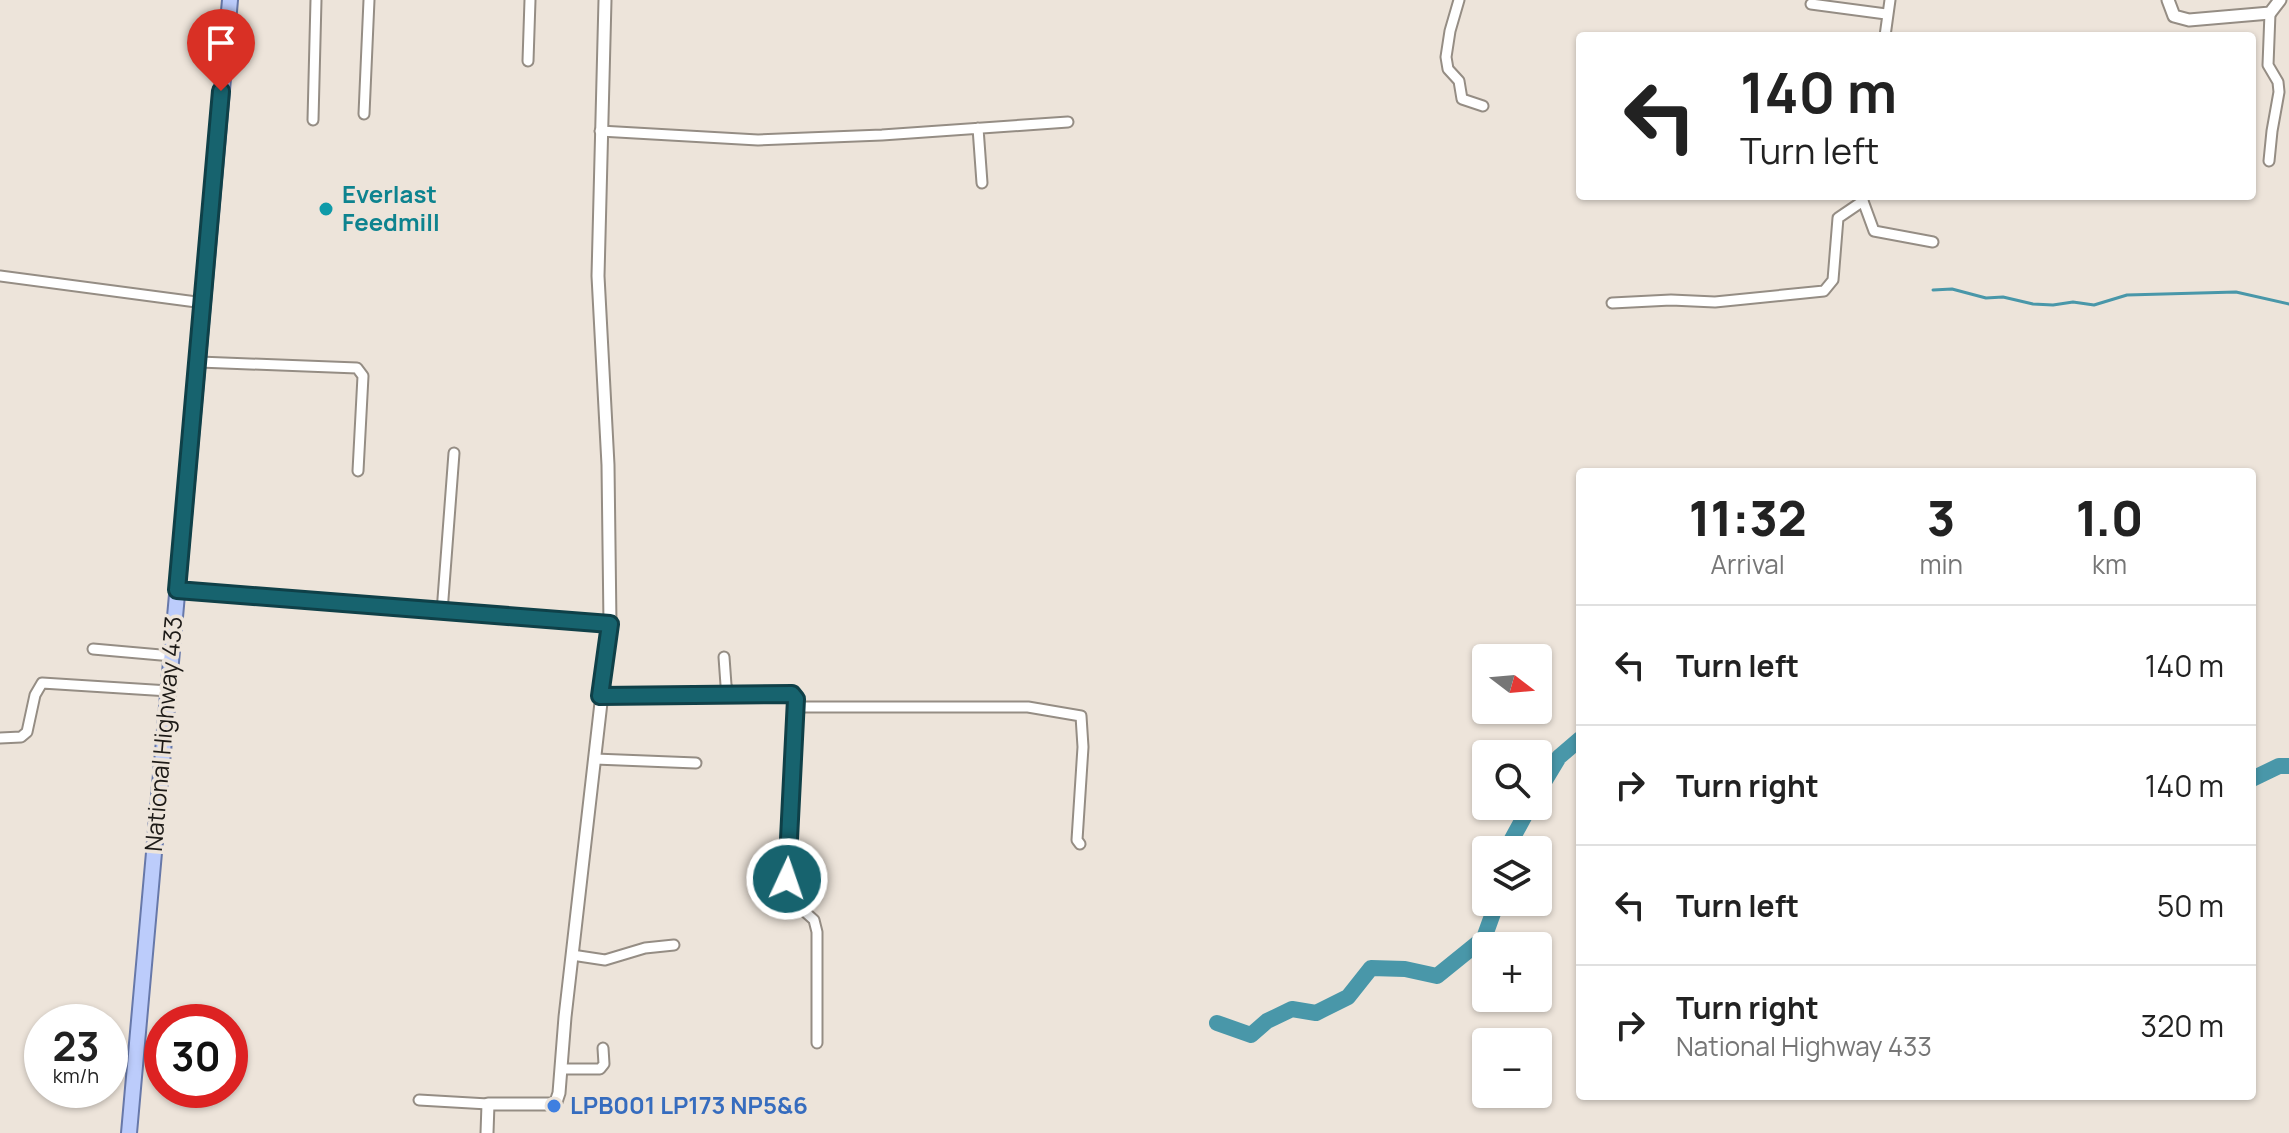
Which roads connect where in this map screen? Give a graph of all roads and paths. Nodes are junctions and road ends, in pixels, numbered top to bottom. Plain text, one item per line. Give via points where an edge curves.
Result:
1 (230, 0) edge
2 (316, 0) edge
3 (369, 0) edge
4 (530, 0) edge
5 (605, 0) edge
6 (1459, 0) edge
7 (1890, 0) edge
8 (2168, 0) edge
9 (2280, 0) edge
10 (1811, 4) dead end
11 (2270, 13) junction
12 (1886, 14) junction
13 (1885, 32) edge
14 (528, 61) dead end
15 (1483, 106) dead end
16 (364, 114) dead end
17 (313, 120) dead end
18 (1068, 122) dead end
19 (978, 128) junction
20 (600, 131) junction
21 (2269, 161) dead end
22 (982, 183) dead end
23 (1861, 200) edge
24 (1865, 200) edge
25 (1933, 242) dead end
26 (0, 276) edge
27 (204, 303) junction
28 (1612, 303) dead end
29 (199, 362) junction
30 (454, 453) dead end
31 (358, 471) dead end
32 (177, 590) junction
33 (442, 612) junction
34 (610, 624) junction
35 (93, 649) dead end
36 (172, 656) junction
37 (724, 657) dead end
38 (169, 691) junction
39 (600, 696) junction
40 (730, 696) junction
41 (795, 707) junction
42 (0, 738) edge
43 (595, 759) junction
44 (696, 763) dead end
45 (1080, 844) dead end
46 (674, 945) dead end
47 (572, 955) junction
48 (817, 1043) dead end
49 (603, 1048) dead end
50 (561, 1069) junction
51 (419, 1100) dead end
52 (488, 1104) junction
53 (129, 1133) edge
54 (487, 1133) edge

1 - 27 main road, National Highway 433
2 - 17 street
3 - 16 street
4 - 14 street
5 - 20 street
6 - 15 street via 1450,31 1448,69 1459,81 1462,99
7 - 12 street
8 - 11 street via 2181,19
9 - 11 street
10 - 12 street
11 - 21 street via 2268,65 2279,92
12 - 13 street
18 - 19 street
19 - 20 street via 758,140
19 - 22 street
20 - 34 street via 598,276
23 - 28 street via 1838,218 1833,280 1824,291 1715,302
24 - 25 street via 1874,231
26 - 27 street
27 - 29 main road, National Highway 433
29 - 31 street via 357,368 363,376
29 - 32 main road, National Highway 433
30 - 33 street
32 - 33 street
32 - 36 main road, National Highway 433
33 - 34 street
34 - 39 street
35 - 36 street
36 - 38 main road, National Highway 433
37 - 40 street
38 - 42 street via 42,683 27,732
38 - 53 main road, National Highway 433
39 - 40 street
39 - 43 street
40 - 41 street via 792,694
41 - 45 street via 1028,707 1081,716
41 - 48 street via 787,879 795,903 814,920 817,932
43 - 44 street
43 - 47 street
46 - 47 street via 605,960
47 - 50 street
49 - 50 street via 600,1069
50 - 52 street via 558,1098 551,1104
51 - 52 street
52 - 54 street

